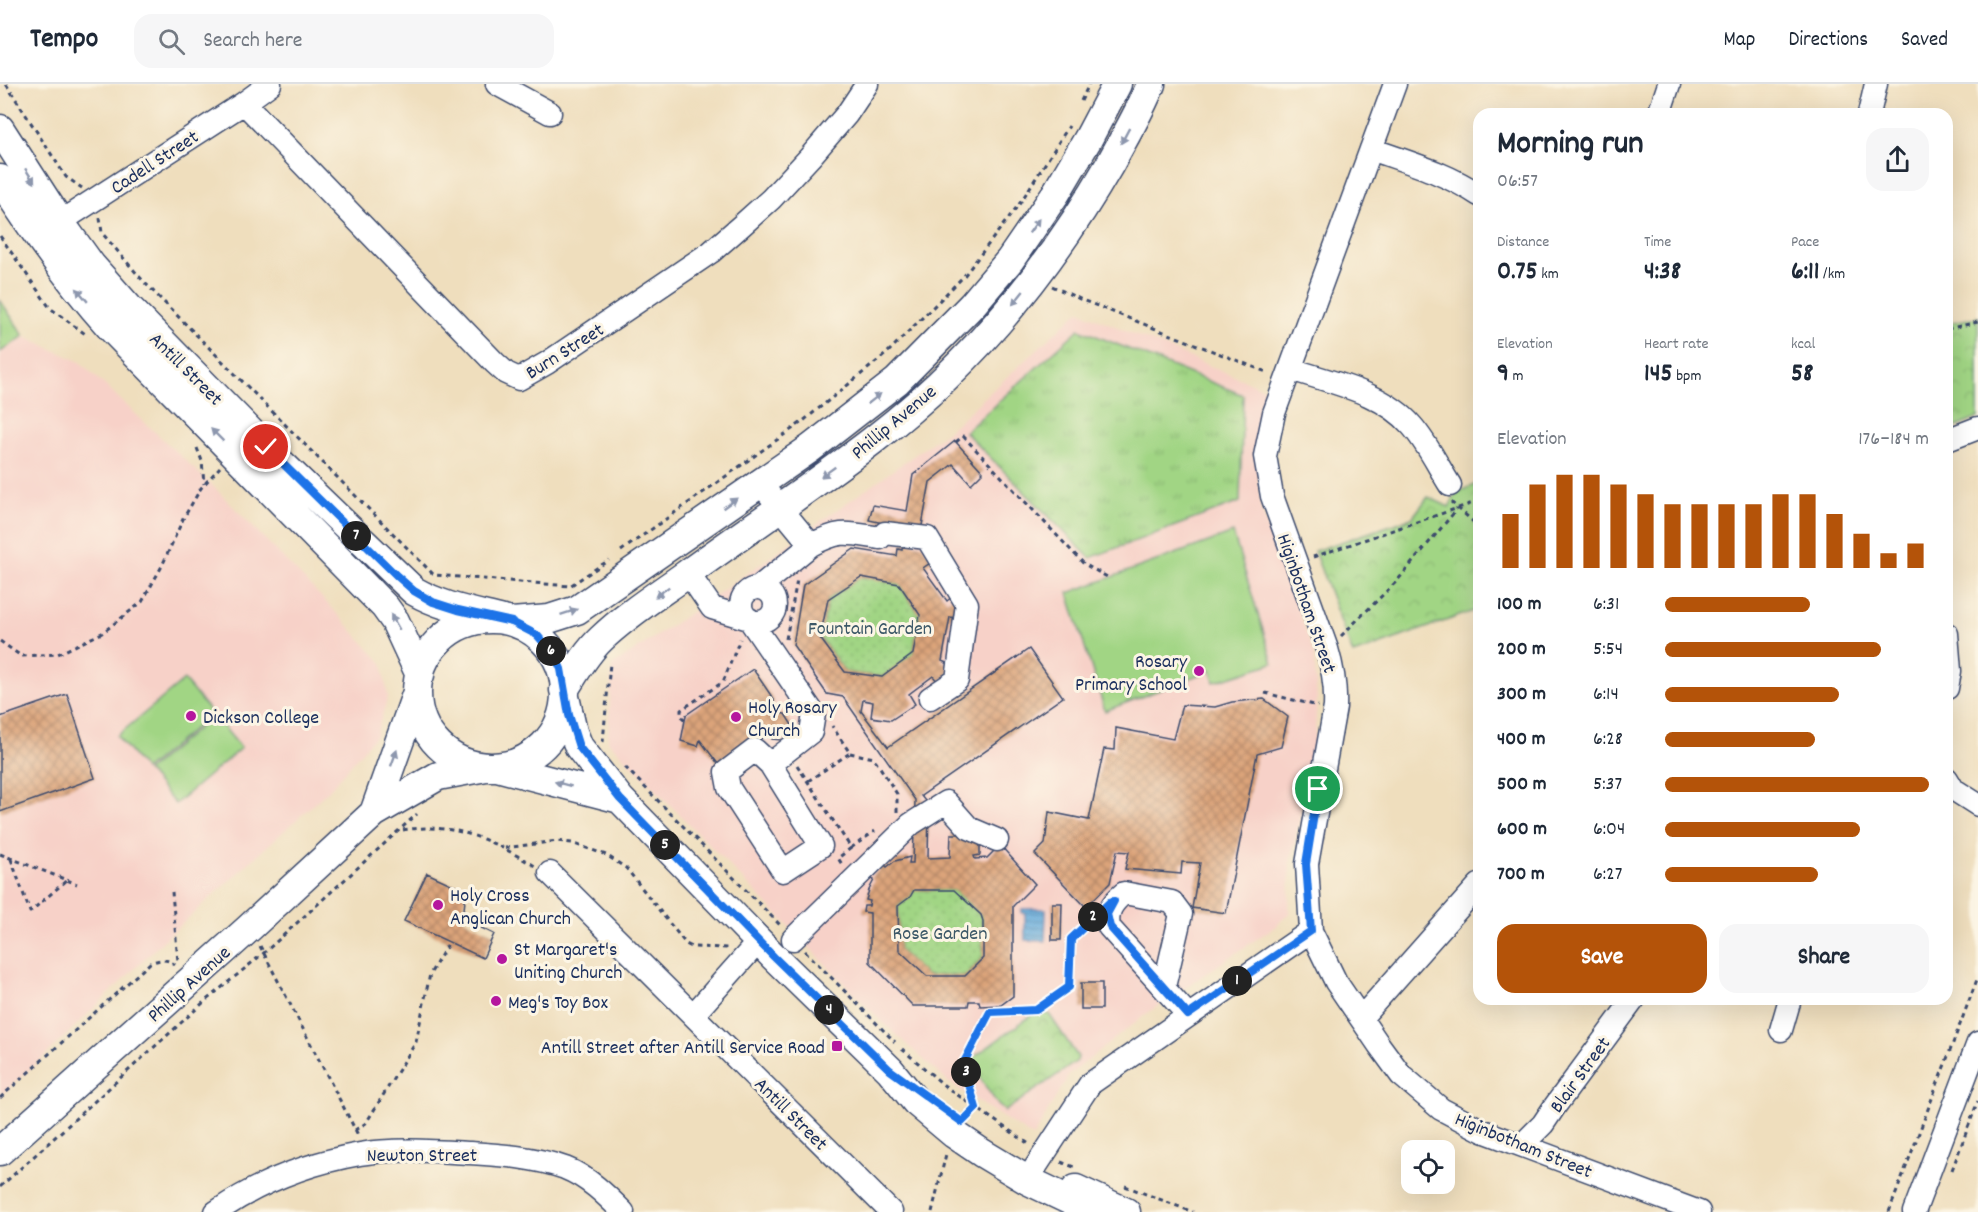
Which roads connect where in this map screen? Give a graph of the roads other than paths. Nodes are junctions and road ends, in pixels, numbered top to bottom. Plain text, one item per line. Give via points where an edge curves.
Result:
1 (270, 84) edge
2 (497, 84) edge
3 (867, 84) edge
4 (1117, 84) edge
5 (1152, 84) edge
6 (1395, 84) edge
7 (1669, 84) edge
8 (1876, 84) edge
9 (244, 103) junction
10 (1661, 108) edge
11 (1870, 108) edge
12 (550, 113) dead end
13 (0, 129) edge
14 (1371, 149) junction
15 (0, 179) edge
16 (1473, 192) edge
17 (49, 229) junction
18 (972, 305) junction
19 (995, 327) junction
20 (1285, 373) junction
21 (1978, 428) edge
22 (1953, 438) edge
23 (759, 482) junction
24 (1450, 485) dead end
25 (780, 507) junction
26 (811, 545) junction
27 (688, 573) junction
28 (507, 621) junction
29 (744, 629) junction
30 (418, 683) junction
31 (565, 694) junction
32 (930, 698) dead end
33 (770, 764) junction
34 (491, 767) junction
35 (1953, 789) edge
36 (620, 799) junction
37 (1978, 805) edge
38 (374, 813) junction
39 (998, 840) dead end
40 (550, 873) road end
41 (1473, 892) edge
42 (1311, 931) junction
43 (793, 939) road end
44 (750, 950) junction
45 (1164, 987) junction
46 (1630, 1005) edge
47 (1788, 1005) edge
48 (693, 1015) junction
49 (1188, 1015) junction
50 (1361, 1018) junction
51 (1781, 1030) dead end
52 (1978, 1043) edge
53 (890, 1070) junction
54 (1522, 1146) junction
55 (0, 1151) edge
56 (1035, 1167) junction
57 (216, 1212) edge
58 (623, 1212) edge
59 (891, 1212) edge
60 (1094, 1212) edge
61 (1126, 1212) edge
62 (1698, 1212) edge
63 (1914, 1212) edge

1 - 9 street, Cadell Street
2 - 12 street
3 - 9 street, Burn Street via 847,114 771,200 719,245 591,335 519,379 495,363
18 -> 4 main road, Phillip Avenue via 1010,260 1056,193
5 -> 19 main road, Phillip Avenue via 1086,206
6 - 14 street, Higinbotham Street
7 - 10 street
8 - 11 street
9 - 17 street, Cadell Street
13 -> 17 main road, Antill Street
14 - 16 street via 1436,173
14 - 20 street, Higinbotham Street
15 - 17 main road, Antill Street
17 - 28 main road, Antill Street via 91,265 284,466 414,591 433,602
30 -> 17 main road, Antill Street via 395,621 373,592 111,328 80,293
18 - 19 street
23 -> 18 main road, Phillip Avenue via 811,448 897,381
19 -> 25 main road, Phillip Avenue via 873,441
20 - 24 street via 1372,396 1394,409 1413,426
20 - 42 street, Higinbotham Street via 1265,456 1272,496 1327,649 1336,689 1306,864
21 - 22 street
23 - 25 street
28 -> 23 main road, Phillip Avenue via 549,619 577,610
25 - 26 street
25 - 27 main road, Phillip Avenue
26 - 29 street via 758,588 772,596 774,612 767,620
26 - 32 street via 831,535 848,533 927,538 967,604 957,680
27 - 29 street via 712,608
27 -> 31 main road, Phillip Avenue via 600,639
28 - 30 main road via 482,619 453,629 431,649
28 - 31 main road via 531,631 547,645 561,669
29 - 33 street via 814,714 811,732
30 - 34 main road via 423,722 430,736 466,763
38 -> 30 main road, Phillip Avenue
31 - 34 main road via 560,719 549,740 526,759
31 - 36 main road via 579,747
33 - 33 street via 755,750 726,772 729,788 783,871 821,846
36 -> 34 main road
34 - 38 main road, Phillip Avenue via 438,776
35 - 37 street
36 - 44 main road
38 - 55 main road, Phillip Avenue
39 - 43 street via 969,828 946,802 911,824
40 - 48 street, Antill Street
41 - 50 street
42 - 49 street
42 - 50 street, Higinbotham Street via 1336,982
44 - 48 street
44 - 53 main road
45 - 45 street via 1110,927 1107,914 1124,893 1172,902 1181,914
45 - 49 street
46 - 54 street, Blair Street via 1543,1124
47 - 51 street
48 - 59 street, Antill Street
49 - 56 street via 1090,1084
50 - 54 street, Higinbotham Street via 1401,1075 1441,1109
52 - 63 street
53 - 56 main road via 962,1125
53 - 56 main road via 916,1102 954,1134
54 - 62 street, Higinbotham Street
56 - 60 main road
56 - 61 main road
57 - 58 street, Newton Street via 237,1197 304,1168 361,1154 428,1151 532,1159 566,1169 590,1181

